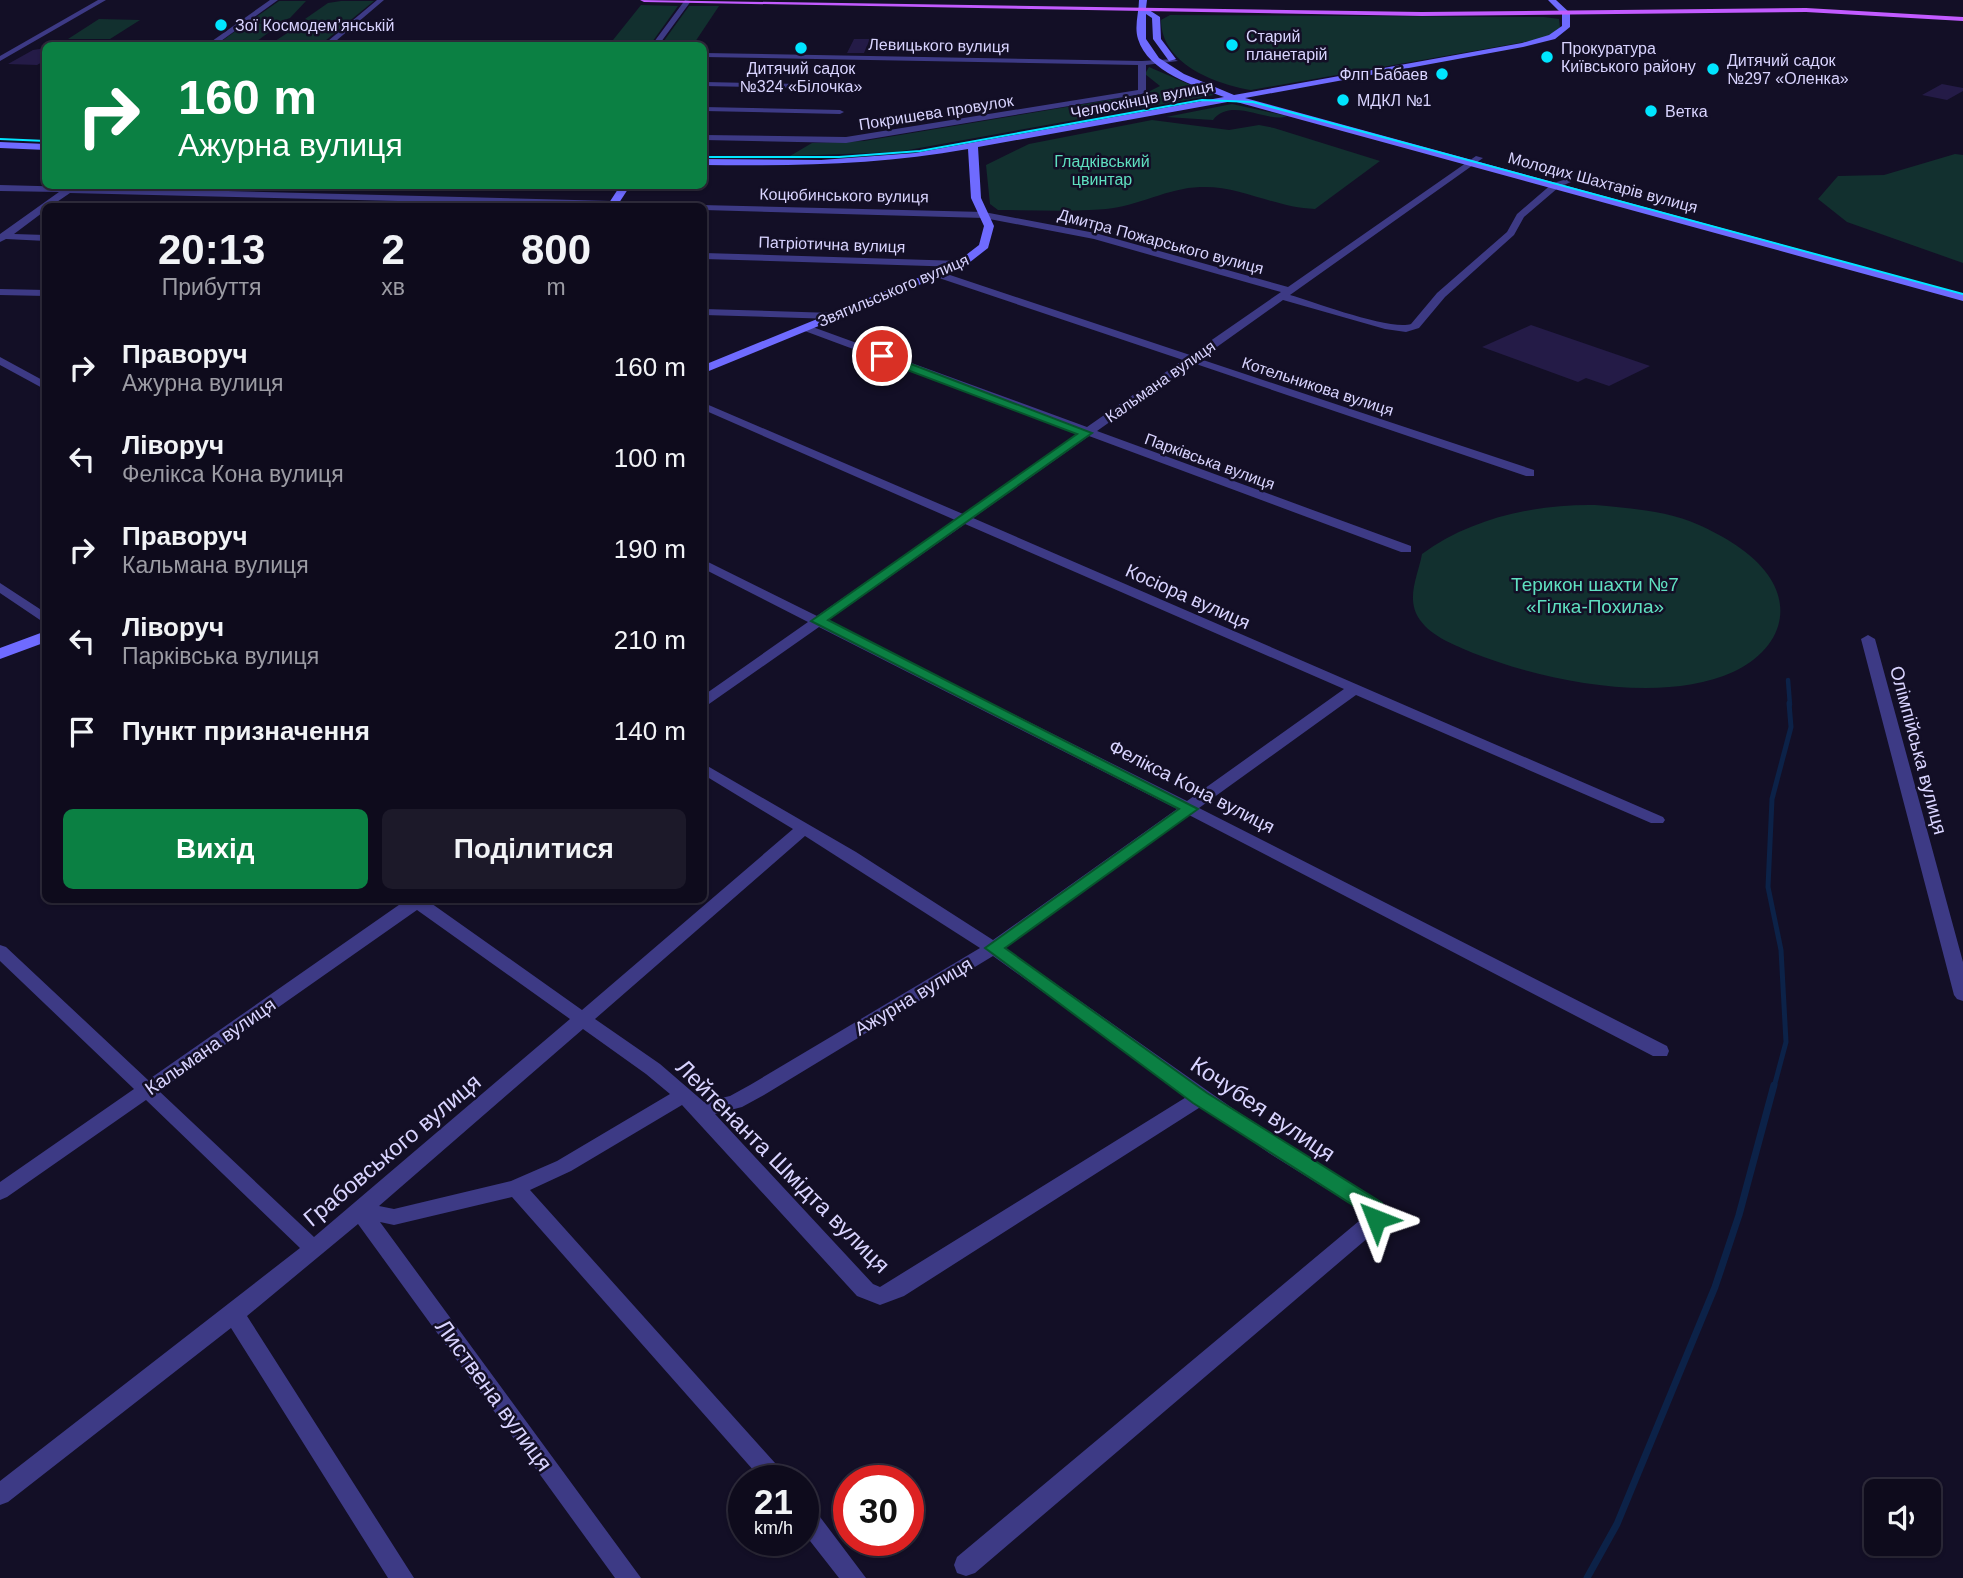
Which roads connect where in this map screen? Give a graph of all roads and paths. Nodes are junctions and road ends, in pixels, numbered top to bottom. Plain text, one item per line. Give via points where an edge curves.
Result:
1 (103, 0) edge
2 (275, 0) edge
3 (381, 0) edge
4 (644, 0) edge
5 (1552, 0) edge
6 (688, 1) edge
7 (1143, 5) edge
8 (1566, 13) junction
9 (1963, 19) edge
10 (214, 42) edge
11 (330, 42) edge
12 (657, 42) edge
13 (707, 55) edge
14 (0, 59) edge
15 (1174, 61) junction
16 (1160, 62) junction
17 (1142, 63) junction
18 (707, 84) edge
19 (801, 86) dead end
20 (1248, 95) junction
21 (1234, 98) junction
22 (707, 109) edge
23 (840, 112) dead end
24 (707, 137) edge
25 (0, 145) edge
26 (973, 146) junction
27 (42, 147) edge
28 (1475, 160) junction
29 (707, 162) edge
30 (1568, 180) junction
31 (1556, 185) junction
32 (42, 187) edge
33 (0, 188) edge
34 (68, 189) edge
35 (128, 189) edge
36 (49, 203) edge
37 (527, 203) edge
38 (707, 207) edge
39 (42, 208) edge
40 (984, 215) junction
41 (1, 237) edge
42 (42, 237) edge
43 (707, 256) edge
44 (961, 264) junction
45 (937, 274) junction
46 (1963, 288) edge
47 (0, 292) edge
48 (42, 293) edge
49 (1285, 294) junction
50 (1963, 298) edge
51 (707, 312) edge
52 (834, 316) junction
53 (806, 328) junction
54 (0, 360) edge
55 (1189, 360) junction
56 (707, 368) edge
57 (42, 385) edge
58 (707, 407) edge
59 (1086, 433) junction
60 (1530, 473) dead end
61 (963, 519) junction
62 (1406, 549) dead end
63 (707, 566) edge
64 (0, 587) edge
65 (42, 617) edge
66 (818, 621) junction
67 (42, 638) edge
68 (1868, 639) dead end
69 (0, 654) edge
70 (1354, 689) junction
71 (707, 699) edge
72 (707, 771) edge
73 (1190, 809) junction
74 (1657, 820) dead end
75 (804, 828) junction
76 (413, 903) edge
77 (421, 903) edge
78 (993, 948) junction
79 (0, 951) edge
80 (1963, 995) edge
81 (583, 1018) junction
82 (1660, 1051) dead end
83 (149, 1089) junction
84 (682, 1097) junction
85 (1200, 1098) junction
86 (700, 1110) junction
87 (516, 1188) junction
88 (0, 1192) edge
89 (360, 1211) junction
90 (314, 1249) junction
91 (234, 1314) junction
92 (763, 1465) edge
93 (0, 1495) edge
94 (819, 1534) edge
95 (966, 1565) dead end
96 (402, 1578) edge
97 (629, 1578) edge
98 (853, 1578) edge

1 - 14 street
2 - 10 street
3 - 11 street
4 - 6 main road
5 - 8 main road
6 - 7 main road
6 - 12 street
7 - 8 main road via 1422,14
7 - 15 main road via 1156,17 1157,39
7 - 16 main road via 1143,40
8 - 9 main road via 1806,10
8 - 20 main road, Челюскінців вулиця via 1564,30 1539,42
13 - 17 street, Левицького вулиця
15 - 16 street, Левицького вулиця
15 - 20 main road, Молодих Шахтарів вулиця
16 - 17 street, Левицького вулиця
16 - 21 main road, Молодих Шахтарів вулиця
17 - 24 street, Покришева провулок via 1142,92 846,140
18 - 19 street
20 - 21 main road, Челюскінців вулиця
20 - 28 main road, Молодих Шахтарів вулиця
21 - 26 main road, Челюскінців вулиця
21 - 28 main road, Молодих Шахтарів вулиця
22 - 23 street
25 - 27 main road
26 - 29 main road, Челюскінців вулиця via 851,162
26 - 40 main road, Звягильського вулиця via 976,198
28 - 30 main road, Молодих Шахтарів вулиця
28 - 31 main road, Молодих Шахтарів вулиця
28 - 49 street, Кальмана вулиця
30 - 31 street
30 - 46 main road, Молодих Шахтарів вулиця
31 - 49 street, Дмитра Пожарського вулиця via 1521,216 1511,233 1441,295 1415,326 1385,326
31 - 50 main road, Молодих Шахтарів вулиця
32 - 33 street
34 - 36 street
35 - 37 street
38 - 40 street, Коцюбинського вулиця
39 - 41 street
40 - 44 main road, Звягильського вулиця via 989,234 984,246
40 - 49 street, Дмитра Пожарського вулиця via 1095,236
41 - 42 street
43 - 44 street, Патріотична вулиця
44 - 45 main road, Звягильського вулиця
45 - 52 main road, Звягильського вулиця
45 - 55 street, Котельникова вулиця
47 - 48 street
49 - 55 street, Кальмана вулиця
51 - 52 street
52 - 53 main road, Звягильського вулиця
53 - 56 main road, Звягильського вулиця
53 - 59 street, Парківська вулиця
54 - 57 street
55 - 59 street, Кальмана вулиця
55 - 60 street, Котельникова вулиця
58 - 61 street, Косіора вулиця
59 - 61 street, Кальмана вулиця
59 - 62 street, Парківська вулиця
61 - 66 street, Кальмана вулиця
61 - 70 street, Косіора вулиця
63 - 66 street, Фелікса Кона вулиця
64 - 65 street
66 - 71 street, Кальмана вулиця
66 - 73 street, Фелікса Кона вулиця
67 - 69 main road
68 - 80 street, Олімпійська вулиця
70 - 73 street, Ажурна вулиця
70 - 74 street, Косіора вулиця
72 - 75 street, Кочубея вулиця
73 - 78 street, Ажурна вулиця
73 - 82 street, Фелікса Кона вулиця
75 - 78 street, Кочубея вулиця
75 - 81 street, Грабовського вулиця
76 - 83 street, Кальмана вулиця
77 - 81 street, Лейтенанта Шмідта вулиця
78 - 85 street, Кочубея вулиця
78 - 86 street, Ажурна вулиця via 757,1090 735,1102
79 - 83 street
81 - 84 street, Лейтенанта Шмідта вулиця via 653,1069
81 - 89 street, Грабовського вулиця
83 - 88 street, Кальмана вулиця
83 - 90 street
84 - 86 street, Лейтенанта Шмідта вулиця
84 - 87 street via 564,1166
85 - 86 street, Лейтенанта Шмідта вулиця via 880,1296 865,1290
85 - 95 street, Кочубея вулиця via 1375,1209 1376,1219
87 - 89 street via 394,1217
87 - 92 street
89 - 90 street, Грабовського вулиця
89 - 97 street, Листвена вулиця
90 - 91 street, Грабовського вулиця
91 - 93 street, Грабовського вулиця
91 - 96 street
94 - 98 street

